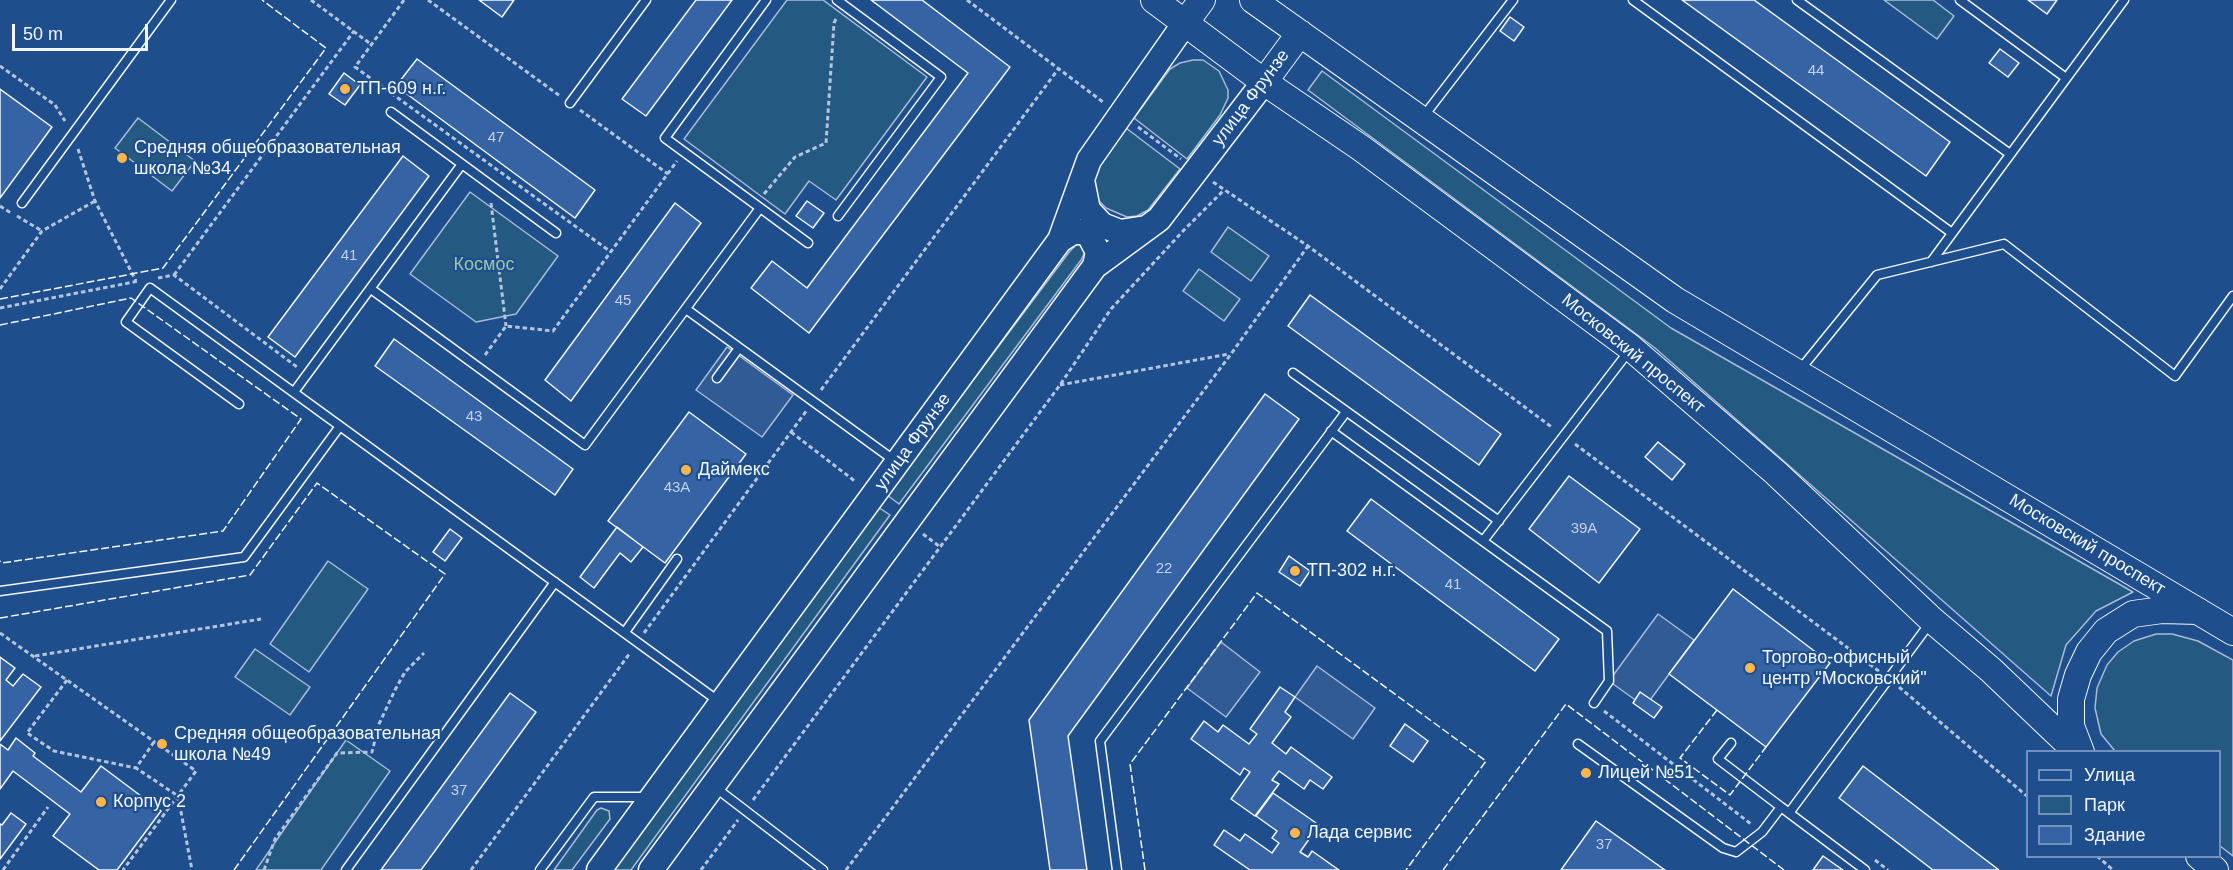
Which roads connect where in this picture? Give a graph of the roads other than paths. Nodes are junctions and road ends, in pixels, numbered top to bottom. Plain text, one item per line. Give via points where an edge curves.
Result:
1 (171, 0) edge
2 (646, 0) edge
3 (766, 0) edge
4 (1154, 0) edge
5 (1202, 0) edge
6 (1253, 0) edge
7 (1513, 0) edge
8 (1633, 0) edge
9 (1797, 0) edge
10 (1960, 0) edge
11 (2124, 0) edge
12 (841, 1) edge
13 (1185, 23) junction
14 (1300, 33) junction
15 (2066, 78) junction
16 (1264, 82) junction
17 (570, 103) road end
18 (391, 112) dead end
19 (1421, 119) junction
20 (2010, 154) junction
21 (462, 164) junction
22 (1082, 180) junction
23 (22, 203) dead end
24 (758, 206) junction
25 (838, 216) dead end
26 (1146, 228) junction
27 (556, 233) dead end
28 (1952, 233) junction
29 (1060, 240) junction
30 (808, 243) dead end
31 (1931, 262) junction
32 (1095, 266) junction
33 (370, 289) junction
34 (2233, 296) edge
35 (686, 309) junction
36 (739, 348) junction
37 (1631, 348) junction
38 (1796, 373) junction
39 (1293, 374) dead end
40 (717, 378) dead end
41 (294, 392) junction
42 (239, 404) dead end
43 (1346, 411) junction
44 (340, 426) junction
45 (1331, 431) junction
46 (897, 463) junction
47 (1498, 521) junction
48 (1483, 541) junction
49 (677, 559) dead end
50 (555, 582) junction
51 (0, 591) edge
52 (2198, 611) junction
53 (1932, 620) junction
54 (625, 632) junction
55 (2233, 632) edge
56 (721, 703) junction
57 (1594, 703) road end
58 (1731, 743) dead end
59 (1578, 744) dead end
60 (2077, 750) edge
61 (2078, 750) edge
62 (713, 786) junction
63 (652, 797) junction
64 (1785, 810) junction
65 (2201, 858) edge
66 (346, 870) edge
67 (540, 870) edge
68 (599, 870) edge
69 (651, 870) edge
70 (823, 870) edge
71 (1115, 870) edge
72 (1865, 870) edge
73 (2215, 870) edge

1 - 23 lane
2 - 17 lane
3 - 24 lane via 665,138
4 - 13 main road, Московский проспект
5 - 13 main road, улица Фрунзе
6 - 14 main road, Московский проспект
7 - 19 lane
8 - 28 lane
9 - 20 lane
10 - 15 lane
11 - 15 lane
12 - 25 lane via 941,78
13 - 16 main road, Московский проспект
13 - 22 main road, улица Фрунзе via 1089,160
14 - 16 main road, улица Фрунзе
14 - 19 main road, Московский проспект
15 - 20 lane
16 - 26 main road, улица Фрунзе via 1181,192 1159,219
16 - 37 main road, Московский проспект via 1371,155
18 - 21 lane
19 - 38 main road, Московский проспект via 1675,300
20 - 28 lane
21 - 27 lane
21 - 33 lane
22 - 26 main road via 1088,210 1102,225 1120,232
22 - 29 main road, улица Фрунзе
24 - 30 lane
24 - 35 lane
26 - 32 main road, улица Фрунзе
28 - 31 lane
29 - 32 main road via 1073,232 1089,235 1098,252
29 - 46 main road, улица Фрунзе
31 - 34 lane via 2004,243 2175,376
31 - 38 lane via 1877,275
32 - 62 main road, улица Фрунзе
33 - 35 lane via 585,445
33 - 41 lane
35 - 36 lane
36 - 40 lane
36 - 46 lane
37 - 47 lane
37 - 53 main road, Московский проспект via 1776,473
38 - 52 main road, Московский проспект
39 - 43 lane
41 - 42 lane via 150,288 126,322
41 - 44 lane
43 - 45 lane
43 - 47 lane
44 - 50 lane
44 - 51 lane via 244,557
45 - 48 lane
45 - 71 lane via 1100,741
46 - 56 main road, улица Фрунзе
47 - 48 lane
48 - 57 lane via 1607,631 1609,681
49 - 54 lane
50 - 54 lane
50 - 66 lane
52 - 55 main road, Московский проспект
52 - 61 main road via 2133,614 2106,631 2089,652 2071,699 2071,726
53 - 60 main road, Московский проспект
53 - 64 lane
54 - 56 lane
56 - 63 main road, улица Фрунзе
58 - 64 lane via 1718,759
59 - 64 lane via 1723,848 1736,852
62 - 69 main road, улица Фрунзе
62 - 70 lane
63 - 67 lane via 594,797
63 - 68 main road, улица Фрунзе
64 - 72 lane
65 - 73 main road

